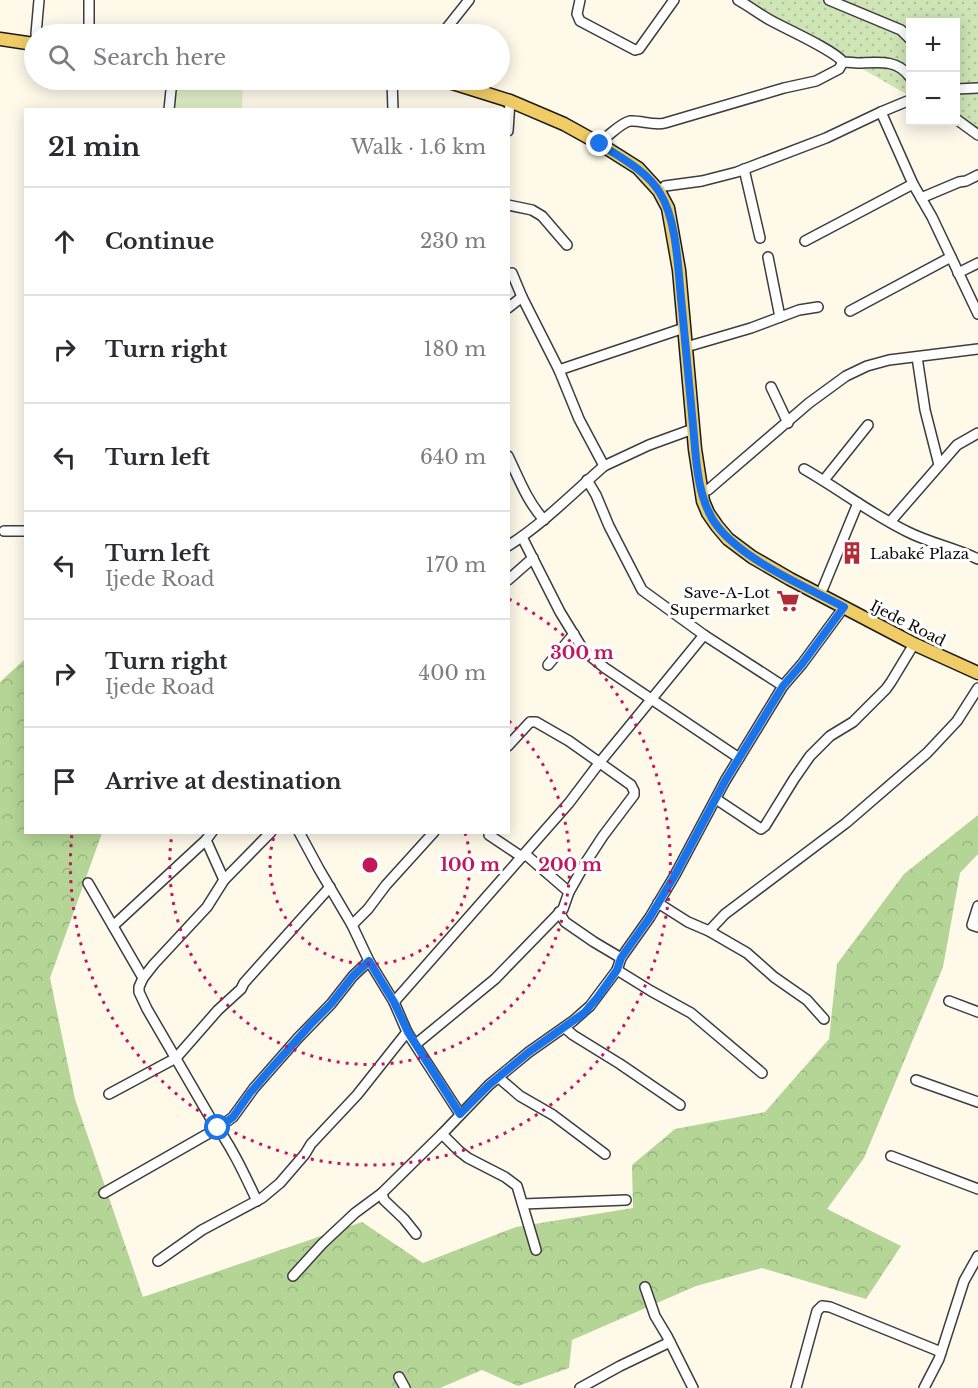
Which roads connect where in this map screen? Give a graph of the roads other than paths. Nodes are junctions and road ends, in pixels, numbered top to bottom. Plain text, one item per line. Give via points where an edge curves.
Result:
1 (39, 0) edge
2 (88, 0) edge
3 (469, 0) edge
4 (580, 0) edge
5 (674, 0) edge
6 (738, 0) edge
7 (829, 0) edge
8 (37, 24) edge
9 (89, 24) edge
10 (450, 24) edge
11 (906, 35) edge
12 (0, 39) edge
13 (24, 43) edge
14 (0, 46) edge
15 (24, 50) edge
16 (843, 62) junction
17 (907, 72) edge
18 (978, 88) edge
19 (960, 89) edge
20 (171, 90) edge
21 (392, 90) edge
22 (475, 90) edge
23 (497, 90) edge
24 (510, 101) junction
25 (906, 102) edge
26 (169, 108) edge
27 (393, 108) edge
28 (510, 108) edge
29 (880, 112) junction
30 (960, 122) edge
31 (978, 135) edge
32 (605, 138) junction
33 (744, 169) junction
34 (978, 175) edge
35 (913, 184) junction
36 (665, 186) junction
37 (921, 198) junction
38 (510, 205) edge
39 (760, 238) dead end
40 (805, 241) dead end
41 (567, 245) dead end
42 (768, 257) dead end
43 (951, 257) junction
44 (978, 263) edge
45 (512, 273) dead end
46 (958, 273) junction
47 (522, 297) junction
48 (510, 306) edge
49 (818, 307) dead end
50 (850, 311) dead end
51 (978, 314) edge
52 (780, 317) junction
53 (684, 328) junction
54 (693, 345) junction
55 (978, 349) edge
56 (917, 357) junction
57 (559, 370) junction
58 (771, 387) dead end
59 (788, 423) junction
60 (868, 425) dead end
61 (693, 429) junction
62 (978, 433) edge
63 (510, 461) edge
64 (939, 465) junction
65 (604, 466) junction
66 (804, 469) dead end
67 (587, 480) junction
68 (824, 480) junction
69 (708, 490) junction
70 (858, 503) junction
71 (544, 520) junction
72 (890, 522) junction
73 (4, 531) dead end
74 (24, 531) edge
75 (522, 537) junction
76 (510, 545) edge
77 (533, 558) junction
78 (978, 559) edge
79 (510, 578) edge
80 (823, 588) junction
81 (844, 607) junction
82 (574, 634) junction
83 (704, 635) junction
84 (914, 644) junction
85 (548, 665) dead end
86 (978, 665) edge
87 (978, 673) edge
88 (783, 686) junction
89 (978, 688) edge
90 (652, 699) junction
91 (510, 744) edge
92 (739, 758) junction
93 (600, 762) junction
94 (716, 800) junction
95 (269, 834) edge
96 (300, 834) edge
97 (432, 834) edge
98 (207, 835) edge
99 (489, 835) dead end
100 (524, 856) junction
101 (224, 880) junction
102 (88, 883) dead end
103 (330, 887) junction
104 (570, 891) junction
105 (658, 903) junction
106 (978, 906) edge
107 (559, 912) junction
108 (352, 925) junction
109 (113, 926) junction
110 (978, 927) edge
111 (709, 932) junction
112 (621, 958) junction
113 (369, 961) junction
114 (617, 970) junction
115 (143, 978) junction
116 (949, 1001) dead end
117 (394, 1002) junction
118 (978, 1012) edge
119 (824, 1019) dead end
120 (564, 1028) junction
121 (408, 1032) junction
122 (416, 1044) junction
123 (176, 1058) junction
124 (762, 1073) dead end
125 (499, 1078) junction
126 (916, 1080) dead end
127 (109, 1094) dead end
128 (978, 1102) edge
129 (680, 1105) dead end
130 (460, 1114) junction
131 (218, 1128) junction
132 (442, 1134) junction
133 (605, 1154) dead end
134 (891, 1156) dead end
135 (978, 1189) edge
136 (104, 1193) dead end
137 (382, 1193) junction
138 (626, 1200) dead end
139 (256, 1202) junction
140 (523, 1204) junction
141 (416, 1234) dead end
142 (536, 1250) dead end
143 (978, 1256) edge
144 (158, 1262) dead end
145 (293, 1276) dead end
146 (645, 1287) dead end
147 (670, 1342) junction
148 (941, 1352) junction
149 (399, 1377) dead end
150 (405, 1388) edge
151 (580, 1388) edge
152 (693, 1388) edge
153 (796, 1388) edge
154 (924, 1388) edge

1 - 8 street
2 - 9 street
3 - 10 street
4 - 5 street via 580,21 637,50
6 - 16 street
7 - 11 street
12 - 13 main road
14 - 15 main road
16 - 17 street via 890,63
16 - 32 street via 839,69 816,81 665,123 630,121
18 - 19 street
20 - 26 street
21 - 27 street
22 - 24 main road, Ijede Road
23 - 32 main road, Ijede Road via 568,118
24 - 28 street
24 - 53 main road, Ijede Road via 600,144 638,168 659,191 668,208
25 - 29 street
29 - 33 street via 826,138
29 - 35 street
30 - 31 street
32 - 36 main road, Ijede Road via 643,163
33 - 36 street
33 - 39 street
34 - 37 street
35 - 37 street
35 - 40 street
36 - 54 main road, Ijede Road via 675,205 686,267
37 - 43 street
38 - 41 street via 542,216
42 - 52 street
43 - 46 street
43 - 50 street
44 - 46 street
45 - 47 street
46 - 51 street
47 - 48 street
47 - 57 street
49 - 52 street
52 - 54 street
53 - 57 street
53 - 61 main road, Ijede Road
54 - 69 main road, Ijede Road
55 - 56 street
56 - 59 street via 877,363 846,376
56 - 64 street
57 - 65 street
58 - 59 street
59 - 69 street
60 - 68 street
61 - 65 street
61 - 81 main road, Ijede Road via 703,501 728,539 752,557
62 - 64 street via 957,446
63 - 71 street via 522,488
64 - 72 street
65 - 67 street
66 - 68 street
67 - 71 street
67 - 83 street via 642,590
68 - 70 street
69 - 80 main road, Ijede Road via 715,509 734,534
70 - 72 street
70 - 80 street
71 - 75 street
72 - 78 street
73 - 74 street
75 - 76 street
75 - 77 street
77 - 79 street
77 - 82 street
80 - 86 main road, Ijede Road
81 - 84 main road, Ijede Road
81 - 88 street
82 - 85 street
82 - 90 street via 592,659
83 - 88 street
83 - 90 street
84 - 87 main road, Ijede Road
84 - 94 street via 891,682 853,722 830,736 810,756 765,826 761,829
88 - 92 street
89 - 111 street via 957,721 927,753 846,823 725,914
90 - 92 street
90 - 93 street
91 - 93 street via 534,722
92 - 94 street
93 - 100 street
93 - 104 street via 631,785 634,795 603,836
94 - 105 street
95 - 101 street
96 - 103 street
97 - 108 street
98 - 101 street
98 - 109 street
99 - 100 street
100 - 104 street
100 - 117 street
101 - 115 street via 207,907
102 - 109 street
103 - 108 street
103 - 123 street
104 - 107 street
105 - 111 street
105 - 112 street
106 - 110 street via 972,925
107 - 112 street via 564,922
107 - 122 street via 495,979
108 - 113 street
109 - 115 street
111 - 119 street via 750,956 807,1000
112 - 114 street
113 - 117 street
113 - 131 street via 261,1080 233,1117
114 - 120 street via 590,1006
114 - 124 street via 691,1013
115 - 123 street via 140,995
116 - 118 street
117 - 121 street
120 - 125 street
120 - 129 street
121 - 122 street
121 - 139 street via 280,1183
122 - 130 street
123 - 127 street
123 - 131 street
125 - 130 street
125 - 133 street
126 - 128 street
130 - 132 street
131 - 136 street
131 - 139 street
132 - 137 street
132 - 140 street via 468,1158 513,1183
134 - 135 street
137 - 141 street
137 - 145 street via 355,1213
138 - 140 street
139 - 144 street via 202,1230
140 - 142 street
143 - 148 street via 964,1281
146 - 147 street
147 - 151 street
147 - 152 street
148 - 153 street via 822,1306 817,1311
148 - 154 street
149 - 150 street

